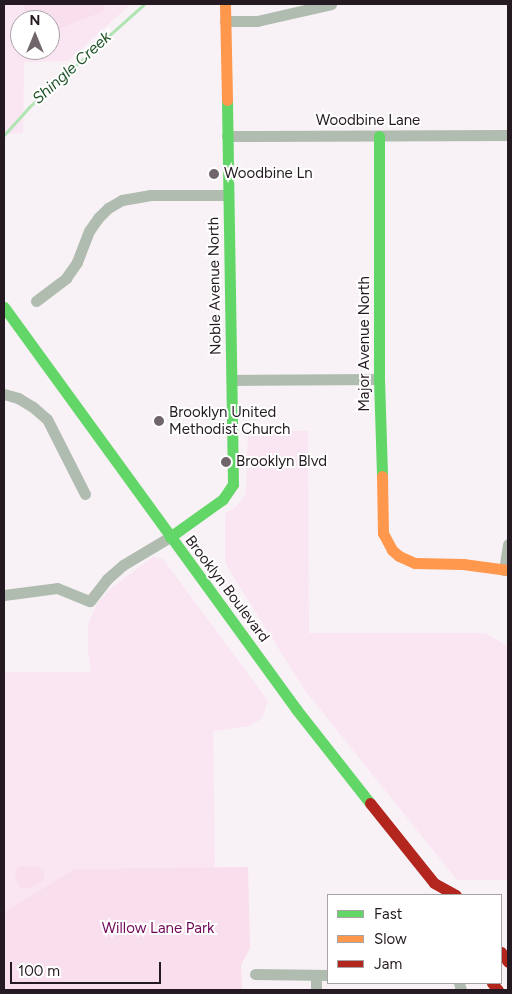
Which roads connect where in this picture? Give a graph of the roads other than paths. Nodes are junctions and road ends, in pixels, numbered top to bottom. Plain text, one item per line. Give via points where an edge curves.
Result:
1 (225, 4) edge
2 (330, 4) edge
3 (225, 21) junction
4 (508, 135) edge
5 (227, 136) junction
6 (380, 136) junction
7 (228, 195) junction
8 (36, 301) dead end
9 (6, 314) edge
10 (379, 378) junction
11 (232, 380) junction
12 (4, 394) edge
13 (85, 494) dead end
14 (170, 537) junction
15 (508, 544) edge
16 (506, 570) edge
17 (4, 595) edge
18 (434, 883) junction
19 (434, 894) edge
20 (454, 894) edge
21 (254, 974) dead end
22 (316, 975) junction
23 (327, 975) edge
24 (316, 990) edge

1 - 3 street, Noble Avenue North
2 - 3 street via 257,21
3 - 5 street, Noble Avenue North
4 - 6 street, Woodbine Lane
5 - 6 street, Woodbine Lane
5 - 7 street, Noble Avenue North
6 - 10 street, Major Avenue North
7 - 8 street via 151,195 122,200 98,218 66,278
7 - 11 street, Noble Avenue North
9 - 14 street, Brooklyn Boulevard
10 - 11 street
10 - 16 street, Major Avenue North via 382,523 383,533 392,550 415,563 463,564
11 - 14 street, Noble Avenue North via 233,469 230,491
12 - 13 street via 18,398 47,419
14 - 17 street via 123,565 90,601 57,588
14 - 18 street, Brooklyn Boulevard via 296,708
15 - 16 street
18 - 19 street
18 - 20 street, Brooklyn Boulevard
21 - 22 street
22 - 23 street
22 - 24 street

